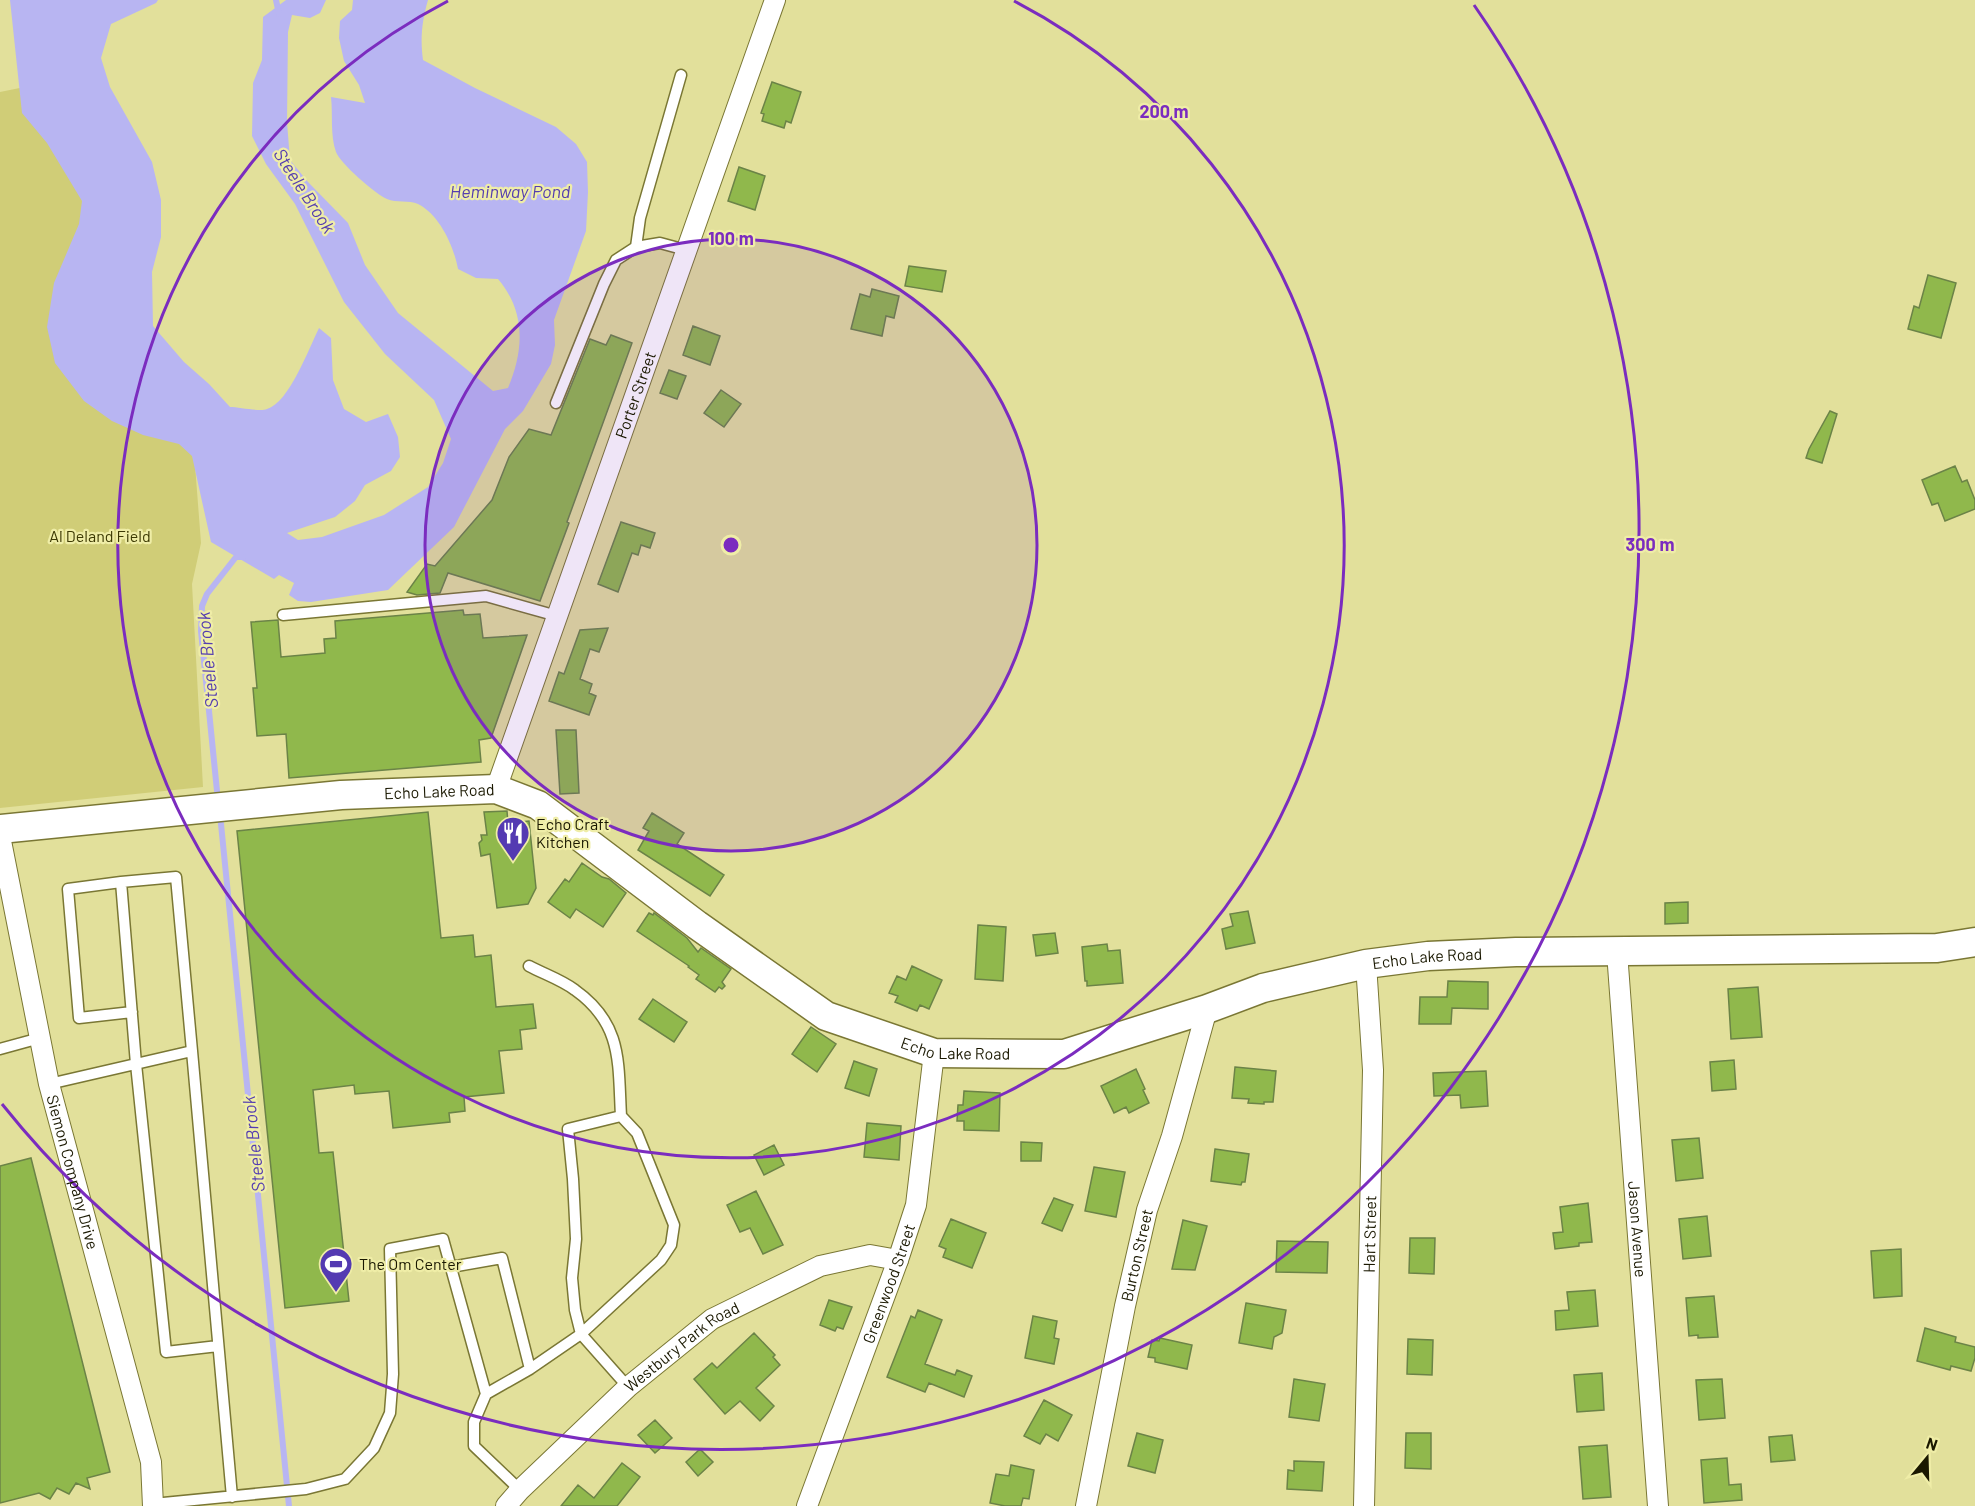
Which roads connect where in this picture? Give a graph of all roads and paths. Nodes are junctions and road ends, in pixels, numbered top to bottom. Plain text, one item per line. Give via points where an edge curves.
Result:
1 (775, 0) edge
2 (681, 75) dead end
3 (636, 247) junction
4 (686, 250) junction
5 (556, 403) dead end
6 (284, 615) dead end
7 (557, 616) junction
8 (496, 789) junction
9 (0, 829) edge
10 (0, 836) edge
11 (121, 882) junction
12 (1975, 942) edge
13 (1617, 952) junction
14 (1366, 964) junction
15 (529, 966) dead end
16 (1207, 1009) junction
17 (132, 1012) junction
18 (40, 1038) junction
19 (0, 1049) edge
20 (192, 1051) junction
21 (934, 1053) junction
22 (136, 1064) junction
23 (49, 1084) junction
24 (621, 1116) junction
25 (898, 1260) junction
26 (450, 1267) junction
27 (581, 1334) junction
28 (218, 1346) junction
29 (530, 1370) junction
30 (628, 1388) junction
31 (486, 1394) junction
32 (520, 1490) junction
33 (232, 1497) junction
34 (153, 1505) edge
35 (506, 1506) edge
36 (807, 1506) edge
37 (1086, 1506) edge
38 (1364, 1506) edge
39 (1658, 1506) edge

1 - 4 street, Porter Street
2 - 3 lane via 640,218
3 - 4 lane via 660,243
3 - 5 lane via 616,260
4 - 7 street, Porter Street
6 - 7 lane via 486,596
7 - 8 street, Porter Street
8 - 9 main road, Echo Lake Road via 340,795
8 - 21 main road, Echo Lake Road via 538,805 826,1016
10 - 18 street, Siemon Company Drive
11 - 17 lane
11 - 17 lane via 68,889 79,1018
11 - 20 lane via 176,878
12 - 13 main road, Echo Lake Road via 1937,948
13 - 14 main road, Echo Lake Road via 1516,952
13 - 39 street, Jason Avenue
14 - 16 main road, Echo Lake Road via 1263,988
14 - 38 street, Hart Street via 1373,1070
15 - 24 lane via 574,988 591,1002 611,1029 617,1052
16 - 21 main road, Echo Lake Road via 1064,1054
16 - 37 street, Burton Street via 1173,1136 1147,1210
17 - 22 lane
18 - 19 lane
18 - 23 street, Siemon Company Drive
20 - 22 lane
20 - 28 lane
21 - 25 street, Greenwood Street via 916,1205
22 - 23 lane
22 - 28 lane via 166,1352
23 - 34 street, Siemon Company Drive via 152,1462
24 - 27 lane via 568,1129 576,1239 572,1278
24 - 27 lane via 637,1133 674,1225 671,1245 661,1260
25 - 30 street, Westbury Park Road via 870,1255 820,1266 712,1319
25 - 36 street, Greenwood Street
26 - 29 lane via 502,1258
26 - 31 lane
26 - 33 lane via 443,1239 390,1249 390,1413 374,1448 345,1479 306,1489
27 - 29 lane
27 - 30 lane
28 - 33 lane
29 - 31 lane
30 - 32 street, Westbury Park Road
31 - 32 lane via 474,1422 474,1446
32 - 35 street, Westbury Park Road
33 - 34 lane

